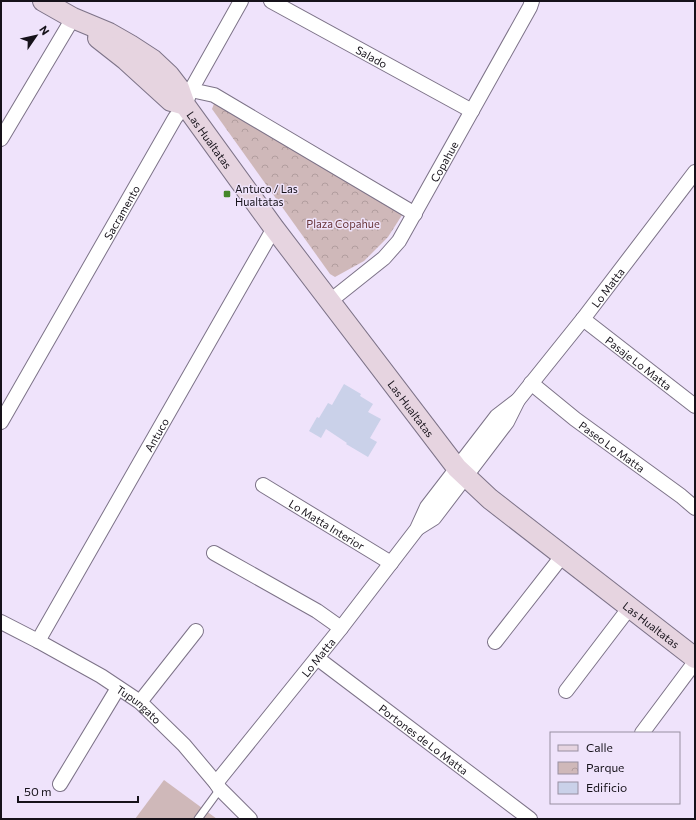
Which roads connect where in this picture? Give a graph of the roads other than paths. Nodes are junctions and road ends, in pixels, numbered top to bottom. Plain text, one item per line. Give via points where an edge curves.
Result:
1 (43, 1) edge
2 (241, 1) edge
3 (271, 1) edge
4 (532, 1) edge
5 (73, 18) junction
6 (188, 98) junction
7 (472, 111) junction
8 (1, 139) edge
9 (695, 172) edge
10 (415, 214) junction
11 (274, 228) junction
12 (330, 301) junction
13 (583, 319) junction
14 (531, 383) junction
15 (695, 406) edge
16 (1, 422) edge
17 (462, 472) junction
18 (264, 485) dead end
19 (695, 508) edge
20 (214, 553) dead end
21 (563, 555) junction
22 (390, 563) junction
23 (630, 607) junction
24 (1, 622) edge
25 (341, 628) junction
26 (196, 631) dead end
27 (38, 641) junction
28 (495, 642) dead end
29 (317, 658) junction
30 (695, 658) edge
31 (695, 662) edge
32 (118, 688) junction
33 (566, 691) dead end
34 (140, 702) junction
35 (643, 732) edge
36 (60, 784) dead end
37 (218, 786) junction
38 (198, 819) edge
39 (250, 819) edge
40 (530, 819) edge

1 - 5 street, Las Hualtatas
2 - 6 street, Sacramento
3 - 7 street, Salado
4 - 7 street, Copahue
5 - 6 street, Las Hualtatas via 126,60 171,101
5 - 8 street
6 - 10 street, Las Hualtatas via 214,95
6 - 11 street, Las Hualtatas
6 - 16 street, Sacramento
7 - 10 street, Copahue
9 - 13 street, Lo Matta
10 - 12 street, Copahue via 399,241 384,258
11 - 12 street, Las Hualtatas
11 - 27 street, Antuco
12 - 17 street, Las Hualtatas
13 - 14 street, Lo Matta
13 - 15 street, Pasaje Lo Matta
14 - 17 street, Lo Matta via 518,400 507,422
14 - 19 street, Paseo Lo Matta
17 - 21 street, Las Hualtatas via 490,499
17 - 22 street, Lo Matta via 434,518 417,529
18 - 22 street, Lo Matta Interior
20 - 25 street via 317,611
21 - 23 street, Las Hualtatas
21 - 28 street
22 - 25 street, Lo Matta
23 - 30 street, Las Hualtatas
23 - 33 street
24 - 27 street, Tupungato
25 - 29 street, Lo Matta
26 - 34 street
27 - 32 street, Tupungato
29 - 37 street, Lo Matta
29 - 40 street, Portones de Lo Matta
31 - 35 street
32 - 34 street, Tupungato
32 - 36 street
34 - 37 street, Tupungato via 184,745
37 - 38 lane
37 - 39 street, Tupungato

